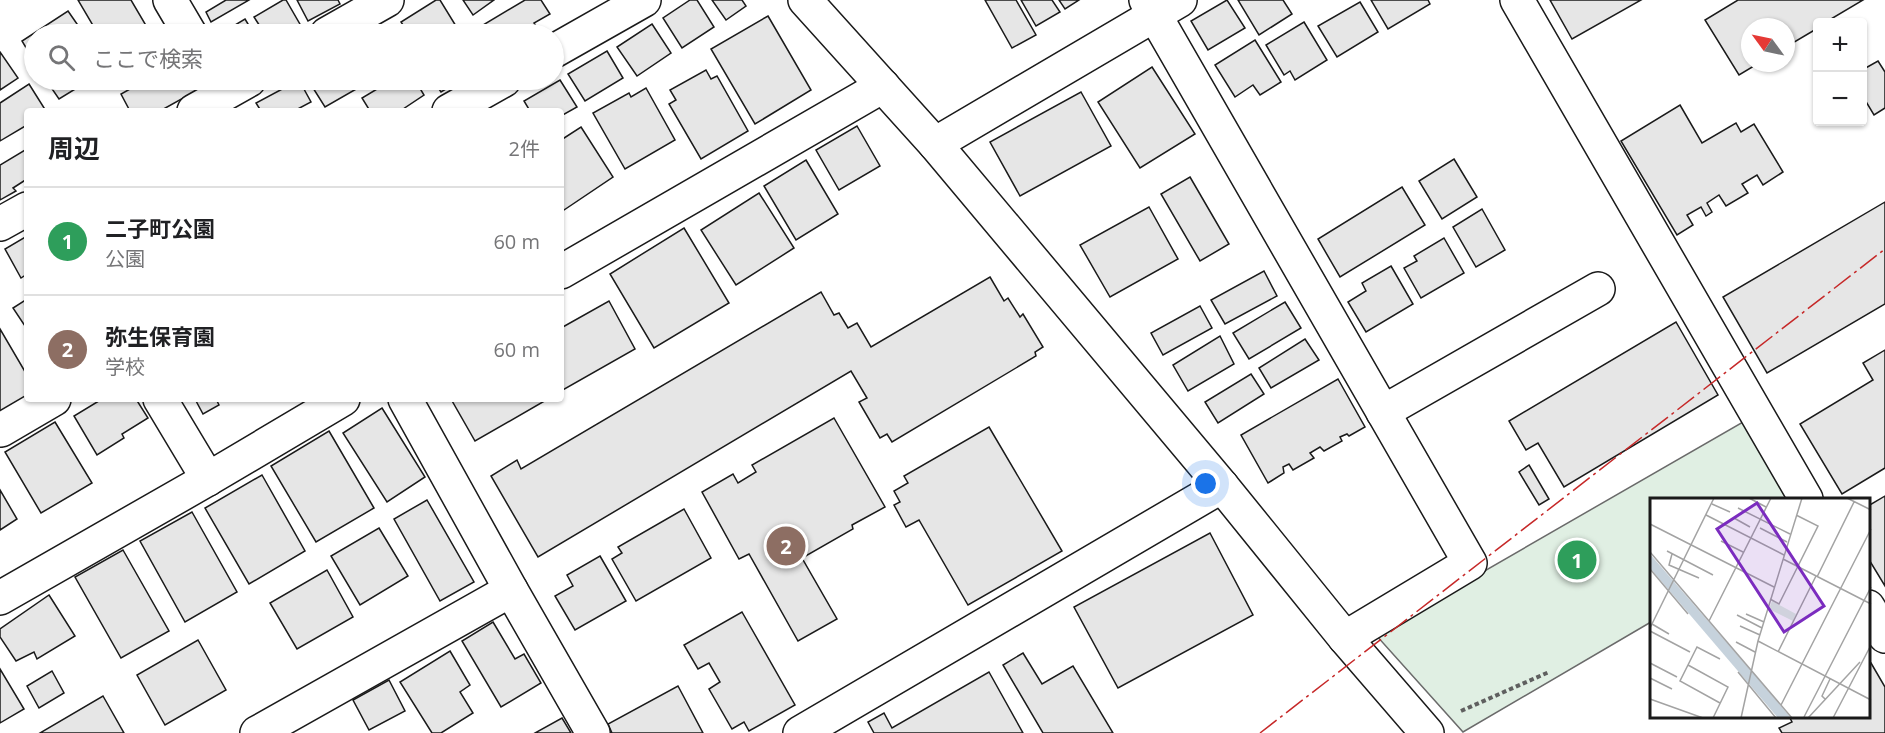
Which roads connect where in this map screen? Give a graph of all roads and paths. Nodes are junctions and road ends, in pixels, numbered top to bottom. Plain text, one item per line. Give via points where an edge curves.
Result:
1 (170, 0) edge
2 (387, 0) edge
3 (644, 0) edge
4 (805, 0) edge
5 (1517, 0) edge
6 (1160, 5) edge
7 (184, 24) edge
8 (345, 24) edge
9 (564, 45) edge
10 (883, 86) junction
11 (486, 90) edge
12 (230, 91) edge
13 (199, 108) edge
14 (454, 108) edge
15 (936, 144) junction
16 (24, 211) edge
17 (0, 225) edge
18 (564, 270) edge
19 (1598, 289) dead end
20 (49, 402) edge
21 (162, 402) edge
22 (338, 402) edge
23 (407, 402) edge
24 (1383, 411) junction
25 (1, 430) edge
26 (208, 479) junction
27 (1222, 486) junction
28 (1805, 498) edge
29 (511, 590) junction
30 (0, 598) edge
31 (1870, 609) edge
32 (1885, 636) edge
33 (1344, 638) junction
34 (1549, 672) dead end
35 (1458, 712) dead end
36 (257, 733) edge
37 (593, 733) edge
38 (800, 733) edge
39 (1426, 733) edge

1 - 7 street
2 - 8 street
3 - 9 street
4 - 10 street
5 - 28 street
6 - 15 street
6 - 24 street
10 - 15 street
10 - 18 street
11 - 14 street
12 - 13 street
15 - 27 street
16 - 17 street
19 - 24 street
20 - 25 street
21 - 26 street
22 - 26 street
23 - 29 street
24 - 33 street via 1470,562
26 - 30 street
27 - 33 street
27 - 38 street
29 - 36 street
29 - 37 street
31 - 32 street
33 - 39 street
34 - 35 path

